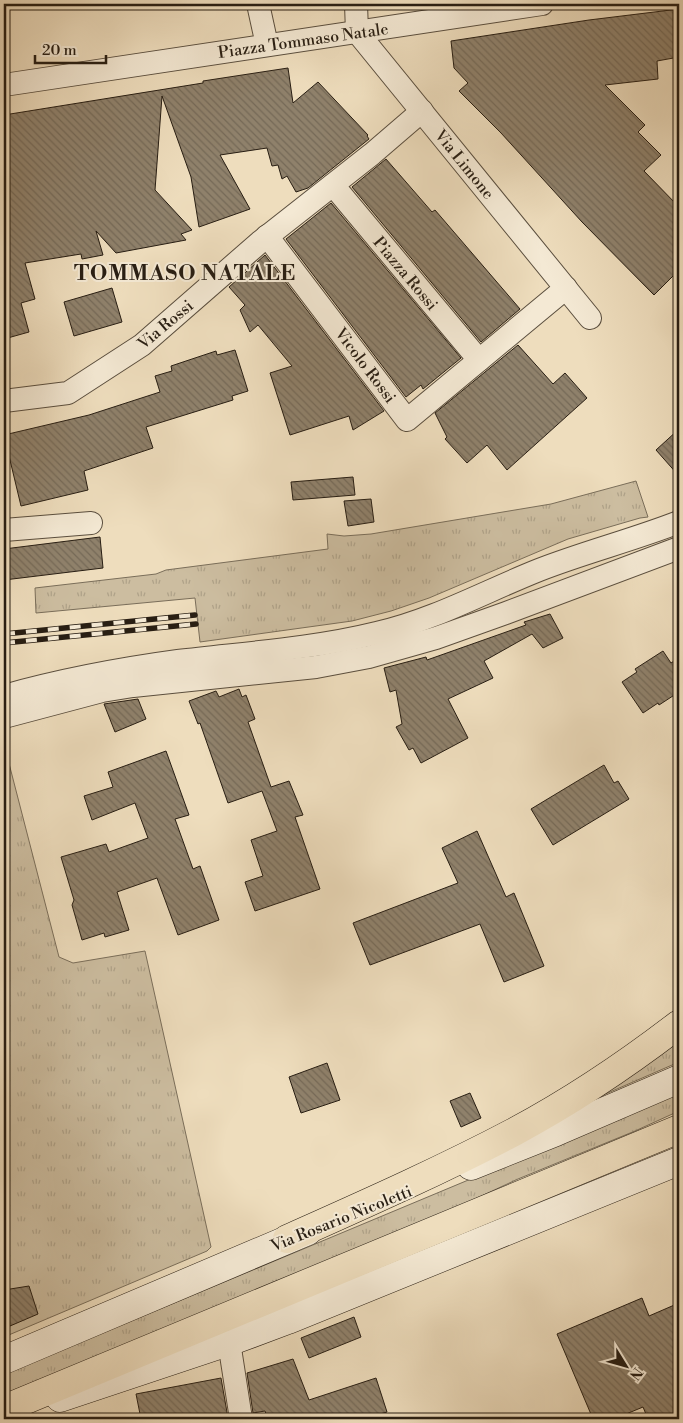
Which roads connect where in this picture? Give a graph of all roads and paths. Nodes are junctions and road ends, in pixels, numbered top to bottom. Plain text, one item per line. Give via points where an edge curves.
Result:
1 (258, 4) edge
2 (356, 4) edge
3 (542, 4) edge
4 (357, 32) junction
5 (267, 45) junction
6 (4, 85) edge
7 (422, 111) junction
8 (333, 185) junction
9 (267, 236) junction
10 (566, 288) junction
11 (590, 318) dead end
12 (479, 360) junction
13 (4, 401) edge
14 (679, 522) edge
15 (91, 523) dead end
16 (5, 526) edge
17 (679, 548) edge
18 (4, 696) edge
19 (4, 717) edge
20 (679, 1024) edge
21 (679, 1079) edge
22 (679, 1130) edge
23 (679, 1161) edge
24 (288, 1239) junction
25 (229, 1342) junction
26 (4, 1360) edge
27 (4, 1409) edge
28 (4, 1417) edge
29 (241, 1419) edge

1 - 5 street
2 - 4 street
3 - 4 street, Piazza Tommaso Natale
4 - 5 street, Piazza Tommaso Natale
4 - 7 street, Via Limone
5 - 6 street, Piazza Tommaso Natale
7 - 8 street, Via Rossi
7 - 10 street, Via Limone
8 - 9 street, Via Rossi
8 - 12 street, Piazza Rossi
9 - 12 street, Vicolo Rossi via 407,420
9 - 13 street, Via Rossi via 142,345 68,393
10 - 11 street, Via Limone
10 - 12 street
14 - 18 street via 575,557 438,613 378,633 313,645 75,677
15 - 16 street
17 - 19 street via 436,638 370,657 316,667 102,691
20 - 24 highway via 632,1060 515,1131
21 - 24 main road, Via Rosario Nicoletti
22 - 27 highway
23 - 25 main road
24 - 26 main road, Via Rosario Nicoletti
25 - 28 main road
25 - 29 street

